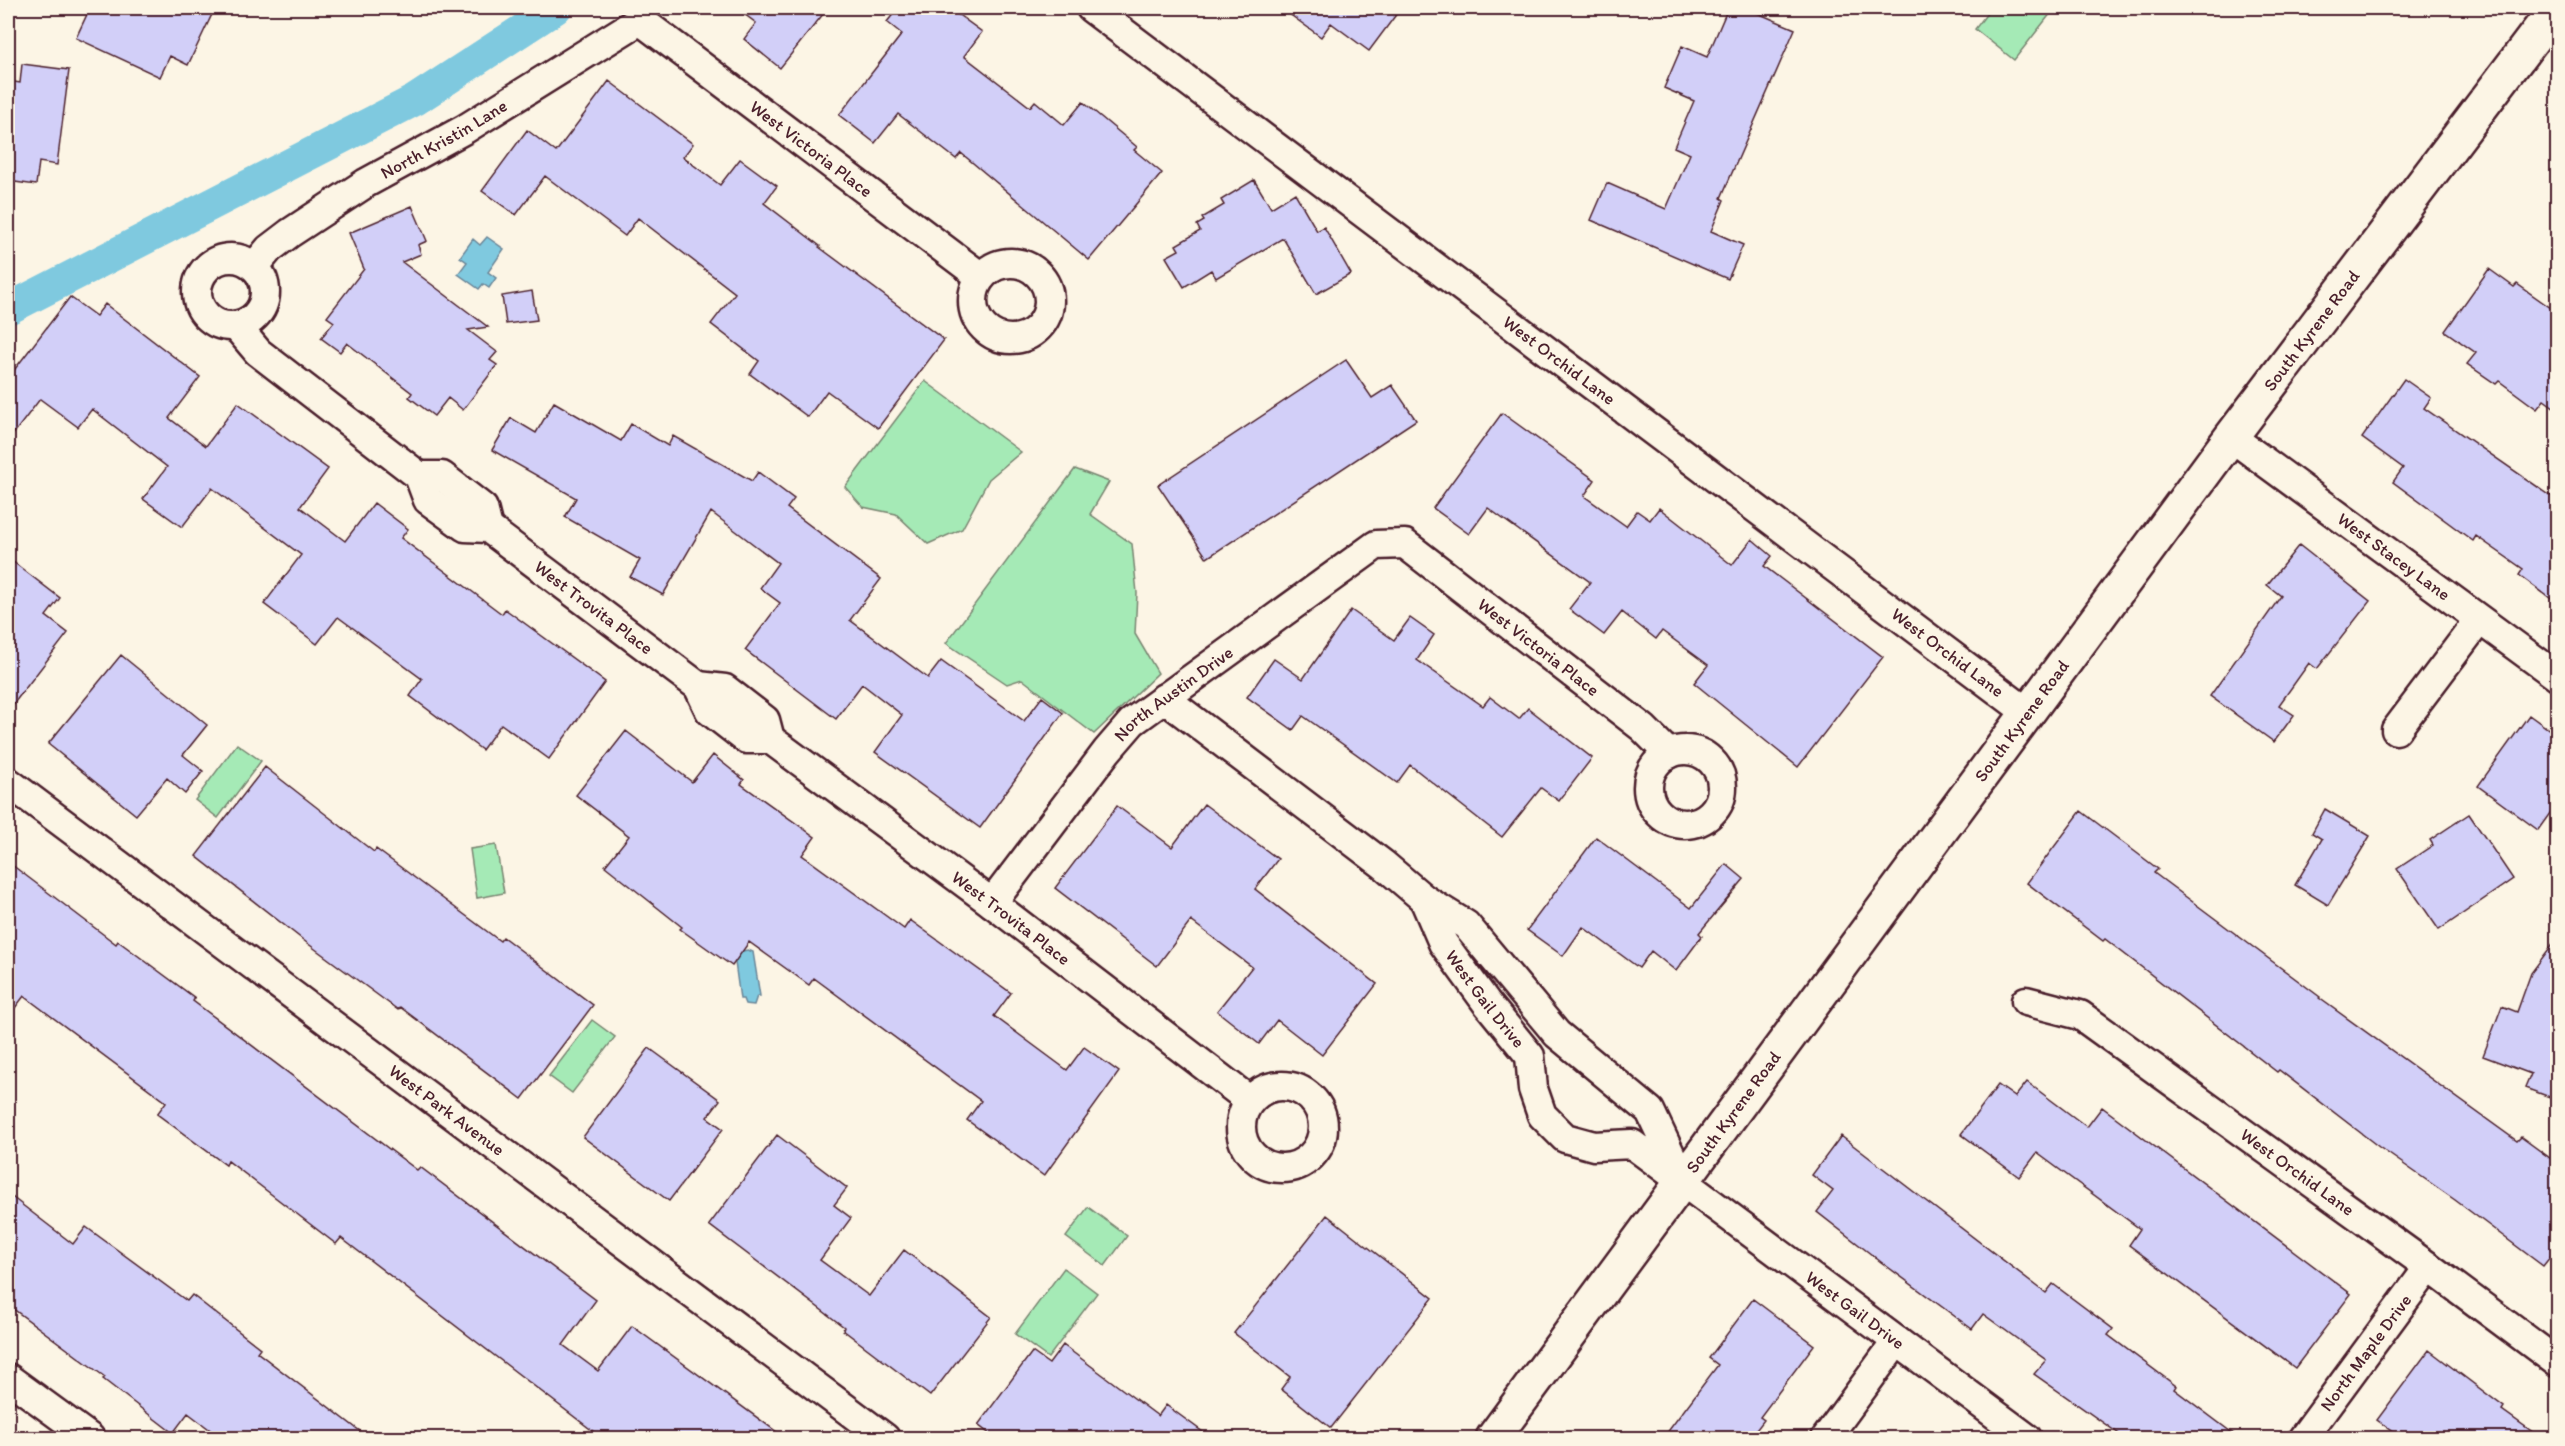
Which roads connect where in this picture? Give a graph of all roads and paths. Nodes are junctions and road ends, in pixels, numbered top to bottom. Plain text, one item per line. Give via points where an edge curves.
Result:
1 (1091, 8) edge
2 (2556, 8) edge
3 (640, 20) joint
4 (254, 267) junction
5 (981, 277) dead end
6 (236, 326) junction
7 (2231, 437) junction
8 (1405, 544) joint
9 (2479, 620) junction
10 (2558, 677) edge
11 (1164, 698) junction
12 (2028, 713) junction
13 (2396, 730) dead end
14 (1669, 754) dead end
15 (9, 787) edge
16 (1424, 899) junction
17 (992, 903) junction
18 (2026, 1001) dead end
19 (1249, 1100) dead end
20 (1684, 1183) junction
21 (2430, 1267) junction
22 (1897, 1341) junction
23 (2558, 1363) edge
24 (8, 1378) edge
25 (90, 1438) edge
26 (885, 1438) edge
27 (1493, 1438) edge
28 (1826, 1438) edge
29 (2027, 1438) edge
30 (2303, 1438) edge

1 - 12 street, West Orchid Lane
2 - 7 main road, South Kyrene Road
3 - 4 street, North Kristin Lane via 465,129 366,183 290,232
3 - 5 street, West Victoria Place
4 - 6 street via 265,286 262,308 246,323
4 - 6 street via 233,258 222,259 203,272 198,282 196,293 204,314 213,322
6 - 17 street, West Trovita Place via 258,352 419,476 442,476 483,508 488,528 698,686 710,711 746,739 770,739
7 - 9 street, West Stacey Lane
7 - 12 main road, South Kyrene Road
8 - 11 street, North Austin Drive via 1376,546
8 - 14 street, West Victoria Place via 1643,728
9 - 10 street, West Stacey Lane
9 - 13 street
11 - 16 street, West Gail Drive
11 - 17 street, North Austin Drive via 1132,722 1107,751
12 - 20 main road, South Kyrene Road
15 - 26 street, West Park Avenue
16 - 20 street, West Gail Drive via 1466,925 1557,1034 1650,1112
16 - 20 street, West Gail Drive via 1443,943 1530,1056 1533,1089 1542,1115 1565,1137 1594,1146 1632,1144
17 - 19 street, West Trovita Place
18 - 21 street, West Orchid Lane via 2080,1015
20 - 22 street, West Gail Drive
20 - 27 main road, South Kyrene Road
21 - 23 street, West Orchid Lane
21 - 30 street, North Maple Drive
22 - 28 street
22 - 29 street, West Gail Drive
24 - 25 street

